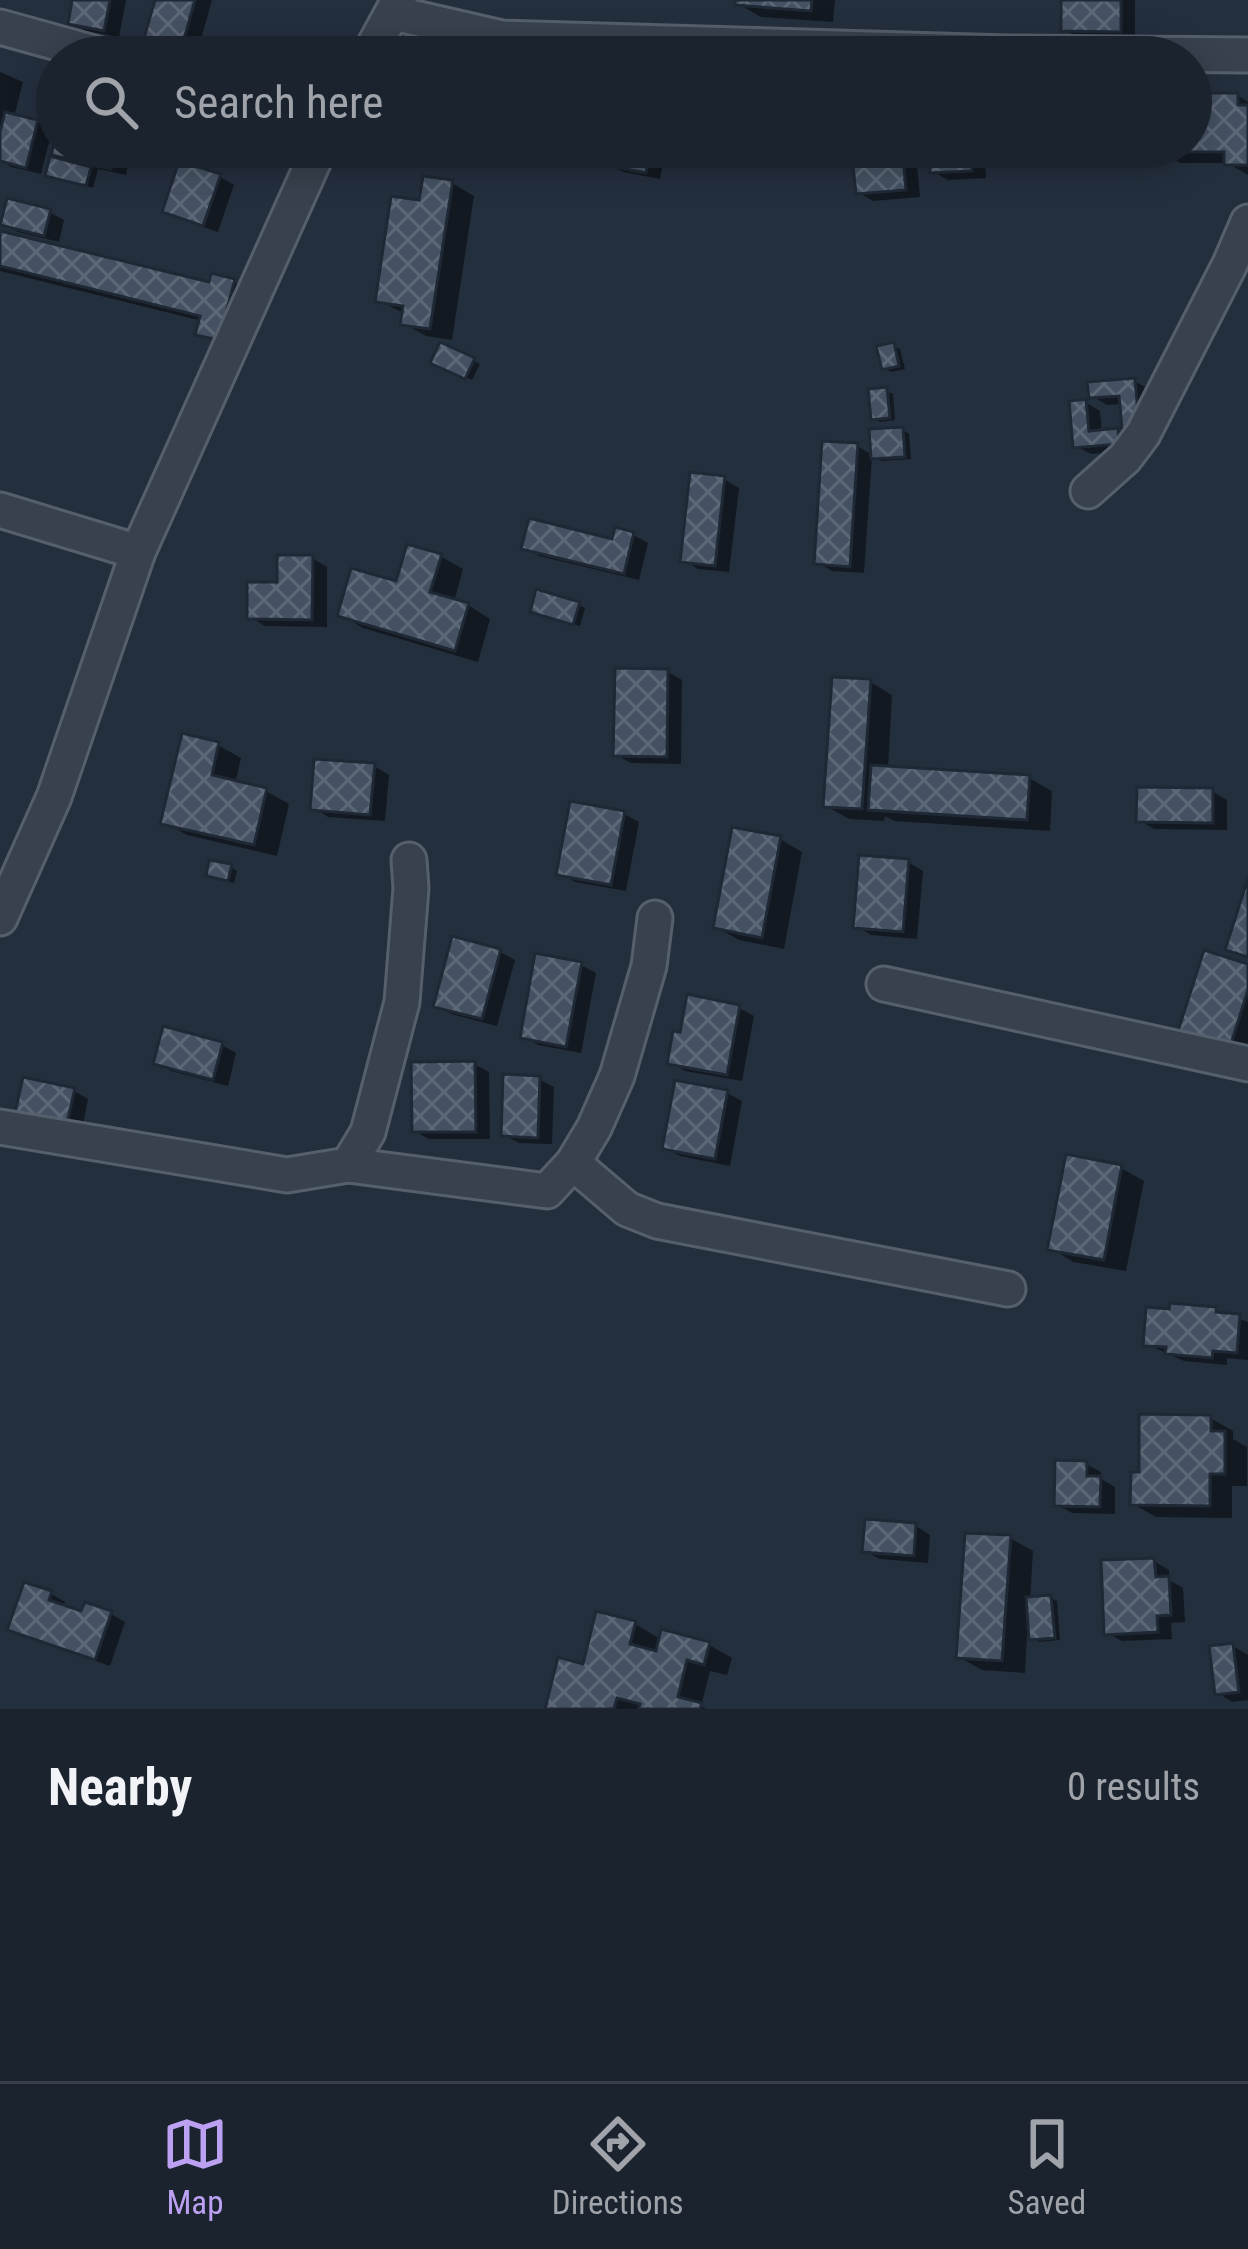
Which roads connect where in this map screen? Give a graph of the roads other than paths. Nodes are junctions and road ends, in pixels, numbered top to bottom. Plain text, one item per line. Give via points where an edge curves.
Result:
1 (396, 6) edge
2 (0, 27) edge
3 (380, 36) edge
4 (495, 36) edge
5 (36, 37) edge
6 (1212, 55) edge
7 (1248, 55) edge
8 (311, 168) edge
9 (1248, 221) edge
10 (1088, 490) dead end
11 (0, 510) edge
12 (138, 552) junction
13 (409, 860) dead end
14 (0, 917) edge
15 (655, 919) dead end
16 (884, 984) dead end
17 (1248, 1064) edge
18 (0, 1127) edge
19 (573, 1163) junction
20 (348, 1165) junction
21 (1007, 1289) dead end

1 - 3 street
1 - 4 street
2 - 5 street
6 - 7 street
8 - 12 street
9 - 10 street via 1143,434
11 - 12 street
12 - 14 street via 54,797
13 - 20 street via 402,1002 368,1132
15 - 19 street via 617,1076
16 - 17 street
18 - 20 street via 287,1174
19 - 20 street via 548,1191
19 - 21 street via 627,1209 657,1221

